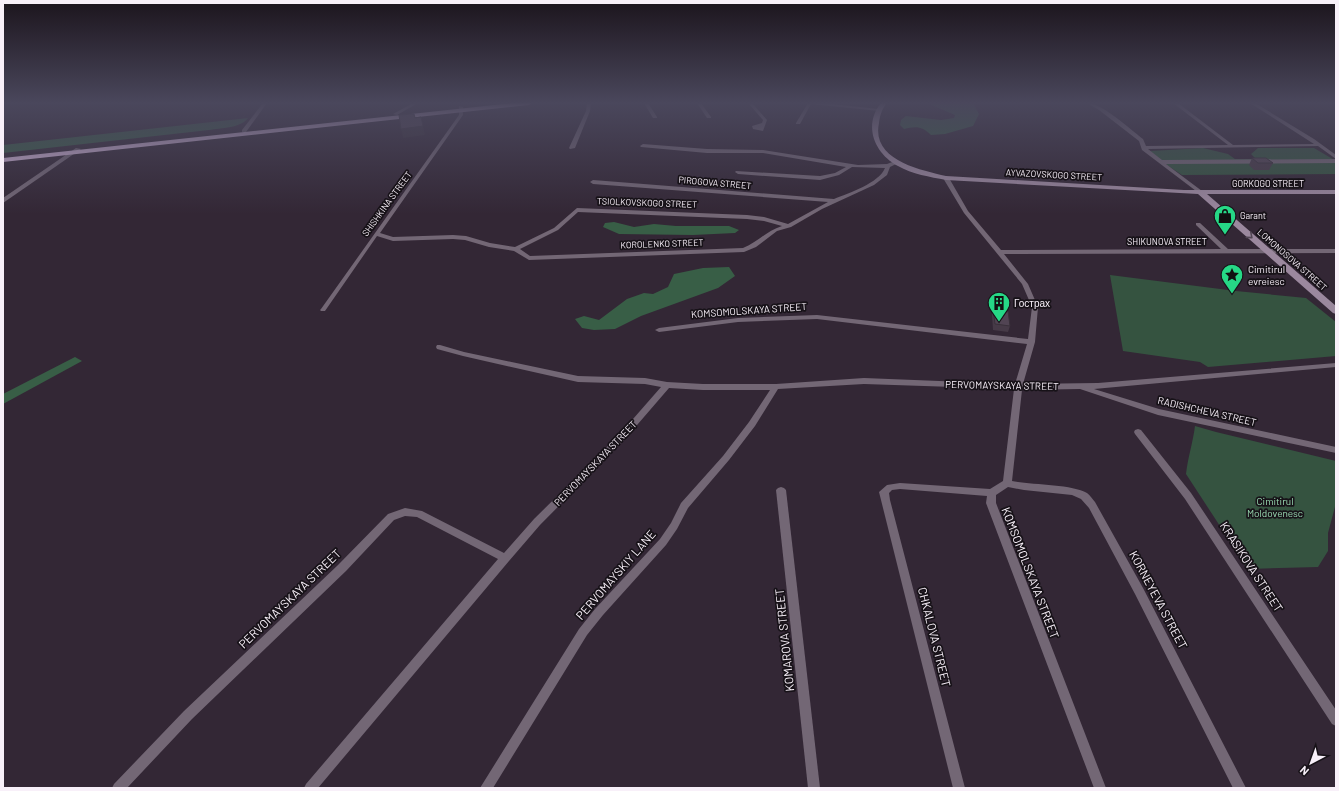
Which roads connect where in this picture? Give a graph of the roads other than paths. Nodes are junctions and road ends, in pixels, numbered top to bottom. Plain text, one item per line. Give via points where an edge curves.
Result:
1 (169, 140) edge
2 (178, 140) edge
3 (443, 140) edge
4 (575, 140) edge
5 (877, 140) edge
6 (1141, 140) edge
7 (1223, 140) edge
8 (1309, 140) edge
9 (1317, 145) junction
10 (643, 146) dead end
11 (1231, 146) junction
12 (572, 148) dead end
13 (1144, 148) junction
14 (76, 151) junction
15 (3, 157) edge
16 (1336, 157) edge
17 (3, 160) edge
18 (1336, 161) edge
19 (1160, 162) junction
20 (895, 163) junction
21 (888, 166) junction
22 (849, 167) junction
23 (738, 172) dead end
24 (946, 178) junction
25 (594, 182) dead end
26 (1200, 192) junction
27 (1336, 192) edge
28 (3, 201) edge
29 (834, 201) junction
30 (1198, 224) dead end
31 (789, 226) junction
32 (376, 234) junction
33 (516, 249) junction
34 (1226, 250) junction
35 (1267, 251) junction
36 (1336, 251) edge
37 (998, 252) junction
38 (323, 310) dead end
39 (1336, 311) edge
40 (658, 330) dead end
41 (1031, 342) junction
42 (440, 347) dead end
43 (1336, 365) edge
44 (667, 385) junction
45 (1076, 386) junction
46 (776, 387) junction
47 (1018, 387) junction
48 (1138, 432) dead end
49 (1336, 450) edge
50 (1007, 483) junction
51 (781, 490) dead end
52 (992, 493) junction
53 (505, 558) junction
54 (1336, 720) edge
55 (118, 788) edge
56 (310, 788) edge
57 (486, 788) edge
58 (814, 788) edge
59 (959, 788) edge
60 (1100, 788) edge
61 (1240, 788) edge

1 - 14 highway
2 - 14 highway
3 - 32 street, SHISHKINA STREET
4 - 12 street
5 - 20 street
6 - 13 street, LOMONOSOVA STREET
7 - 11 street
8 - 9 street
9 - 11 street
9 - 16 street
10 - 22 street via 707,151 754,150
11 - 13 street
13 - 19 street, LOMONOSOVA STREET
14 - 15 highway
14 - 17 highway
14 - 28 street
18 - 19 street
19 - 26 street, LOMONOSOVA STREET
20 - 21 street
20 - 24 street, AYVAZOVSKOGO STREET
21 - 22 street
21 - 29 street via 885,174 872,184
22 - 23 street via 837,174 820,178
24 - 26 street, AYVAZOVSKOGO STREET
24 - 37 street via 966,212
25 - 29 street, PIROGOVA STREET
26 - 27 street, GORKOGO STREET
26 -> 35 street, LOMONOSOVA STREET
29 - 31 street
30 - 34 street
31 - 33 street, KOROLENKO STREET via 769,234 754,246 744,250 529,258
31 - 33 street, TSIOLKOVSKOGO STREET via 747,217 577,210 556,229
32 - 33 street via 393,239 466,238
32 - 38 street, SHISHKINA STREET
34 - 35 street, SHIKUNOVA STREET
34 - 37 street, SHIKUNOVA STREET
35 - 36 street, SHIKUNOVA STREET
35 - 39 street, LOMONOSOVA STREET
37 - 41 street via 1025,284 1033,299 1035,316
40 - 41 street, KOMSOMOLSKAYA STREET via 708,323 816,317
41 - 47 street
42 - 44 street, PERVOMAYSKAYA STREET via 578,379 644,381
43 - 45 street, PERVOMAYSKAYA STREET
44 - 46 street, PERVOMAYSKAYA STREET
44 - 53 street, PERVOMAYSKAYA STREET via 622,438
45 - 47 street, PERVOMAYSKAYA STREET
45 - 49 street, RADISHCHEVA STREET via 1158,412
46 - 47 street, PERVOMAYSKAYA STREET via 864,381
46 - 57 street, PERVOMAYSKIY LANE via 726,458 684,506 663,542 584,632
47 - 50 street
48 - 54 street, KRASIKOVA STREET via 1188,496
50 - 52 street
50 - 61 street, KORNEYEVA STREET via 1072,492 1084,496 1092,505
51 - 58 street, KOMAROVA STREET
52 - 59 street, CHKALOVA STREET via 900,486 890,487 884,492
52 - 60 street, KOMSOMOLSKAYA STREET via 991,503 996,518
53 - 55 street, PERVOMAYSKAYA STREET via 419,514 399,512 188,715
53 - 56 street, PERVOMAYSKAYA STREET

